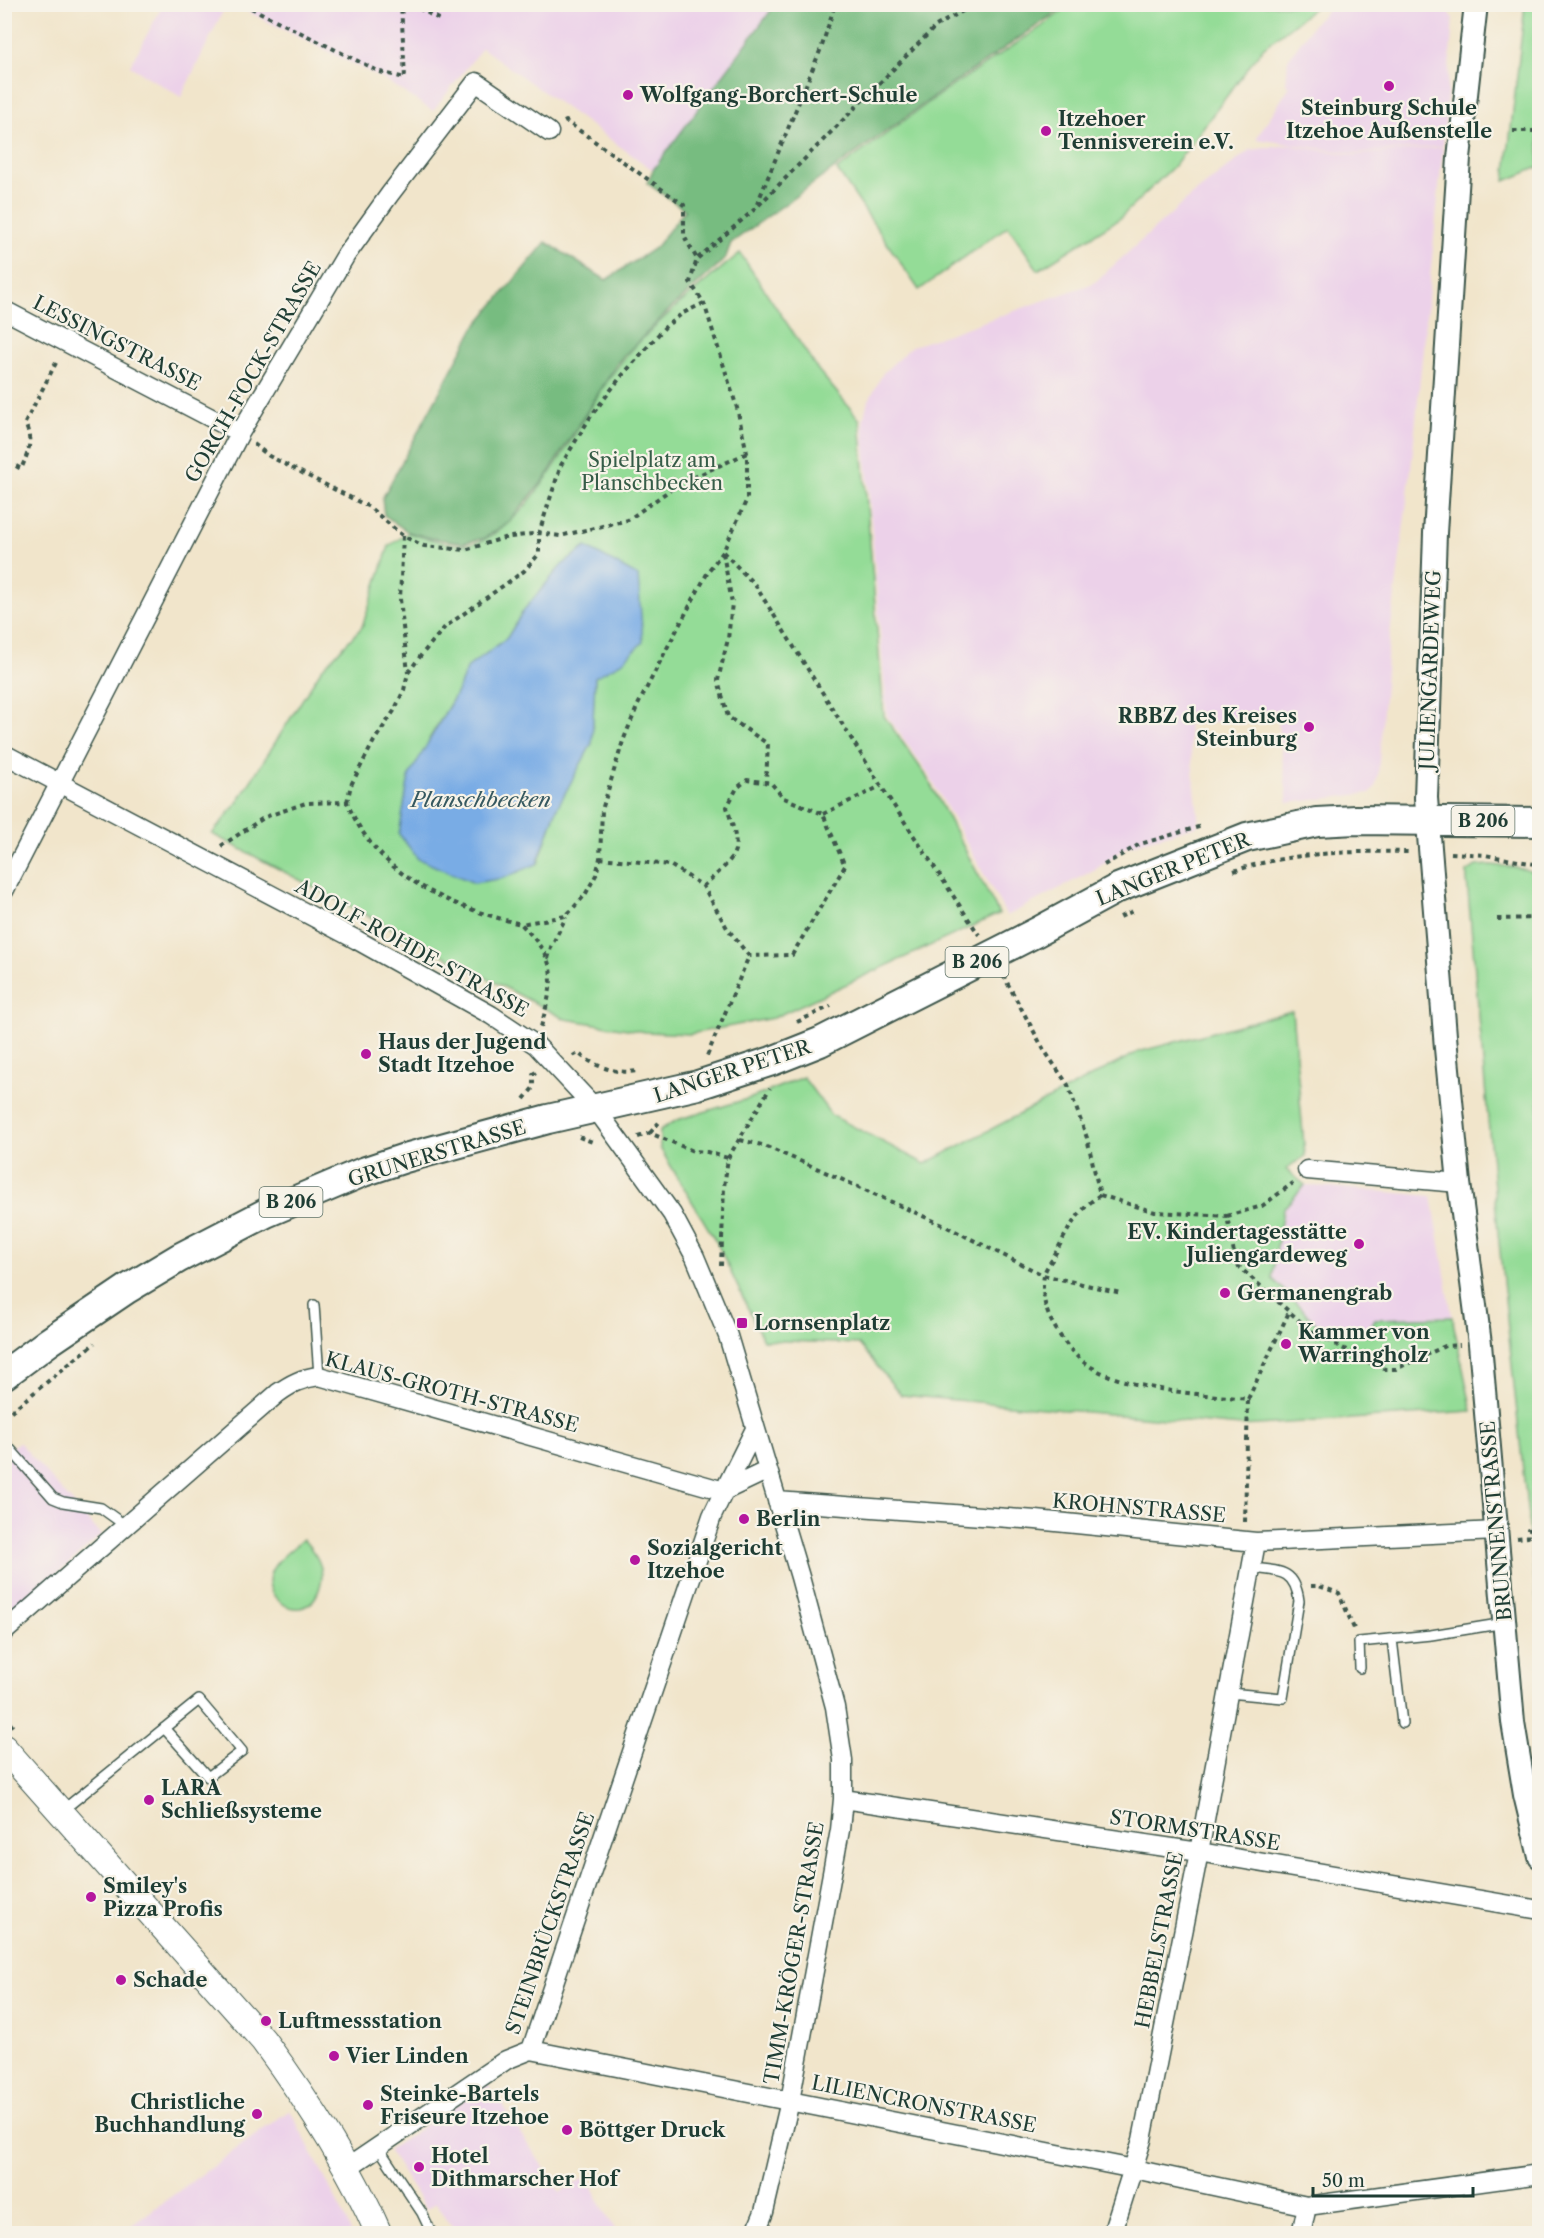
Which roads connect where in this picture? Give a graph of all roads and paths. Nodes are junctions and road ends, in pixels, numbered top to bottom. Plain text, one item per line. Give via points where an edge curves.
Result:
1 (243, 4) edge
2 (401, 4) edge
3 (411, 4) edge
4 (835, 4) edge
5 (975, 4) edge
6 (1476, 4) edge
7 (439, 19) dead end
8 (566, 121) dead end
9 (1513, 131) dead end
10 (1539, 131) edge
11 (549, 132) dead end
12 (756, 208) junction
13 (697, 259) junction
14 (704, 303) junction
15 (4, 310) edge
16 (67, 342) junction
17 (240, 433) junction
18 (747, 453) junction
19 (16, 466) dead end
20 (539, 533) junction
21 (403, 536) junction
22 (723, 552) junction
23 (408, 673) junction
24 (4, 754) edge
25 (766, 782) junction
26 (60, 783) junction
27 (881, 786) junction
28 (347, 802) junction
29 (823, 814) junction
30 (1427, 820) junction
31 (1539, 822) edge
32 (1212, 823) dead end
33 (1430, 852) junction
34 (203, 858) junction
35 (600, 858) junction
36 (1539, 865) edge
37 (1097, 870) dead end
38 (1226, 874) dead end
39 (703, 886) junction
40 (4, 891) edge
41 (1136, 910) dead end
42 (566, 916) junction
43 (1539, 918) edge
44 (1497, 919) dead end
45 (1115, 920) dead end
46 (521, 924) junction
47 (989, 932) dead end
48 (749, 956) junction
49 (548, 959) junction
50 (1013, 970) dead end
51 (1002, 975) dead end
52 (838, 1003) dead end
53 (1017, 1003) dead end
54 (795, 1023) dead end
55 (536, 1045) junction
56 (718, 1052) dead end
57 (707, 1056) junction
58 (697, 1058) dead end
59 (556, 1065) junction
60 (645, 1070) dead end
61 (1533, 1078) dead end
62 (1539, 1078) edge
63 (762, 1087) dead end
64 (525, 1099) dead end
65 (596, 1109) junction
66 (671, 1117) dead end
67 (740, 1140) junction
68 (728, 1158) junction
69 (1307, 1170) joint
70 (1459, 1183) junction
71 (1100, 1195) junction
72 (1227, 1216) junction
73 (721, 1268) dead end
74 (1044, 1275) junction
75 (1121, 1293) dead end
76 (314, 1305) dead end
77 (1290, 1310) junction
78 (97, 1341) dead end
79 (1455, 1345) dead end
80 (4, 1375) edge
81 (319, 1376) junction
82 (1248, 1399) junction
83 (4, 1417) edge
84 (755, 1429) junction
85 (4, 1442) edge
86 (13, 1452) junction
87 (4, 1460) edge
88 (768, 1470) junction
89 (724, 1491) junction
90 (777, 1501) junction
91 (1245, 1524) dead end
92 (126, 1526) junction
93 (1539, 1529) edge
94 (1497, 1532) junction
95 (1520, 1538) dead end
96 (1256, 1542) junction
97 (1251, 1568) junction
98 (1297, 1587) junction
99 (1351, 1619) dead end
100 (1505, 1623) junction
101 (4, 1632) edge
102 (1392, 1639) junction
103 (1360, 1668) dead end
104 (1228, 1693) junction
105 (1402, 1723) dead end
106 (164, 1728) junction
107 (4, 1748) edge
108 (843, 1799) junction
109 (61, 1811) junction
110 (1199, 1852) junction
111 (1539, 1857) edge
112 (1539, 1910) edge
113 (531, 2050) junction
114 (790, 2101) junction
115 (378, 2147) junction
116 (347, 2168) junction
117 (1134, 2169) junction
118 (1539, 2174) edge
119 (1307, 2206) junction
120 (379, 2234) edge
121 (432, 2234) edge
122 (754, 2234) edge
123 (1112, 2234) edge
124 (1301, 2234) edge

1 - 2 path via 380,72 405,78
3 - 7 path
4 - 12 path via 822,46
5 - 12 path via 936,26
6 - 30 street, JULIENGARDEWEG via 1459,158 1435,533
8 - 13 path via 684,205 684,236
9 - 10 path
11 - 17 street, GORCH-FOCK-STRASSE via 476,82 346,255
12 - 13 path
13 - 14 path via 690,282
14 - 18 path
14 - 20 path via 665,327 591,416 561,465
15 - 16 street, LESSINGSTRASSE
16 - 17 street, LESSINGSTRASSE
16 - 19 path via 25,423 30,449 21,469
17 - 21 path via 269,456 369,507
17 - 26 street, GORCH-FOCK-STRASSE
18 - 20 path via 677,485 628,520 560,536
18 - 22 path via 747,499
20 - 21 path via 465,550 424,546
20 - 23 path via 539,554 524,571 446,627
21 - 23 path via 400,598
22 - 25 path via 732,603 718,680 728,717 768,744
22 - 27 path via 755,585
22 - 35 path via 709,570 666,650 626,733 602,810
23 - 28 path via 394,711 351,785
24 - 26 street, ADOLF-ROHDE-STRASSE
25 - 29 path via 784,798
25 - 39 path via 747,780 737,788 727,807 735,850
26 - 34 street, ADOLF-ROHDE-STRASSE
26 - 40 street, GORCH-FOCK-STRASSE
27 - 29 path
27 - 47 path via 979,937
28 - 34 path via 306,803 265,817
28 - 46 path via 371,845 405,878 469,908
29 - 48 path via 844,866 792,955
30 - 31 main road, LANGER PETER / B 206
30 - 33 street, JULIENGARDEWEG
30 - 65 main road, LANGER PETER / B 206 via 1317,822 1247,837 1118,888 820,1042 698,1085
32 - 37 path via 1140,844
33 - 36 path via 1485,855
33 - 38 path via 1316,855 1271,861
33 - 70 street, JULIENGARDEWEG
34 - 55 street, ADOLF-ROHDE-STRASSE via 491,1015
35 - 39 path via 670,865
35 - 42 path via 585,895
39 - 48 path via 727,928
41 - 45 path
42 - 46 path
42 - 49 path
43 - 44 path
46 - 49 path
48 - 57 path
49 - 55 path via 552,979
50 - 51 path
52 - 54 path
53 - 71 path via 1068,1085 1087,1138
55 - 59 street, ADOLF-ROHDE-STRASSE
56 - 57 path
57 - 58 path
59 - 60 path via 578,1053 593,1065 612,1070
59 - 64 path via 533,1074 533,1088
59 - 65 street, ADOLF-ROHDE-STRASSE
61 - 62 path
63 - 67 path via 773,1083
65 - 80 main road, GRUNERSTRASSE / B 206 via 405,1158 266,1213 127,1289
65 - 84 street, ADOLF-ROHDE-STRASSE via 672,1214 695,1257 728,1336
66 - 68 path via 660,1120 651,1133 693,1151
67 - 68 path
67 - 74 path via 814,1167
68 - 73 path
69 - 70 street
69 - 72 path via 1262,1206
70 - 94 street, BRUNNENSTRASSE via 1480,1344
71 - 72 path via 1155,1212
71 - 74 path via 1086,1204 1071,1223
72 - 77 path via 1236,1264
74 - 75 path
74 - 82 path via 1050,1319 1061,1339 1084,1363 1112,1377 1168,1390
76 - 81 lane
77 - 79 path via 1311,1331 1385,1369 1396,1369
77 - 82 path
78 - 83 path
81 - 89 street, KLAUS-GROTH-STRASSE
81 - 92 street, KLAUS-GROTH-STRASSE via 297,1381 278,1393
82 - 91 path
84 - 88 street
84 - 89 street
85 - 86 lane
86 - 87 lane
86 - 92 lane via 53,1498 101,1508
88 - 89 street
88 - 90 street
89 - 113 street, STEINBRÜCKSTRASSE via 712,1516
90 - 96 street, KROHNSTRASSE via 1036,1520
90 - 108 street, TIMM-KRÖGER-STRASSE via 840,1730
92 - 101 street, KLAUS-GROTH-STRASSE
93 - 95 path via 1528,1530 1528,1537
94 - 96 street, KROHNSTRASSE
94 - 100 street, BRUNNENSTRASSE
96 - 97 street, HEBBELSTRASSE
97 - 98 lane via 1282,1572
97 - 104 street, HEBBELSTRASSE
98 - 99 path via 1319,1586 1340,1593
98 - 104 lane via 1299,1601 1283,1698
100 - 102 lane
100 - 111 street, BRUNNENSTRASSE via 1513,1722
102 - 103 lane via 1359,1642
102 - 105 lane
104 - 110 street, HEBBELSTRASSE
106 - 106 lane via 199,1700 242,1751 208,1777
106 - 109 lane
107 - 109 main road
108 - 110 street, STORMSTRASSE
108 - 114 street, TIMM-KRÖGER-STRASSE
109 - 116 main road via 263,2040 300,2089
110 - 112 street, STORMSTRASSE
110 - 117 street, HEBBELSTRASSE
113 - 114 street, LILIENCRONSTRASSE
113 - 115 street, STEINBRÜCKSTRASSE via 506,2060
114 - 117 street, LILIENCRONSTRASSE
114 - 122 street, TIMM-KRÖGER-STRASSE via 764,2212
115 - 116 street, STEINBRÜCKSTRASSE
115 - 121 lane
116 - 120 main road
117 - 119 street, LILIENCRONSTRASSE
117 - 123 street, HEBBELSTRASSE
118 - 119 street, LILIENCRONSTRASSE
119 - 124 street

